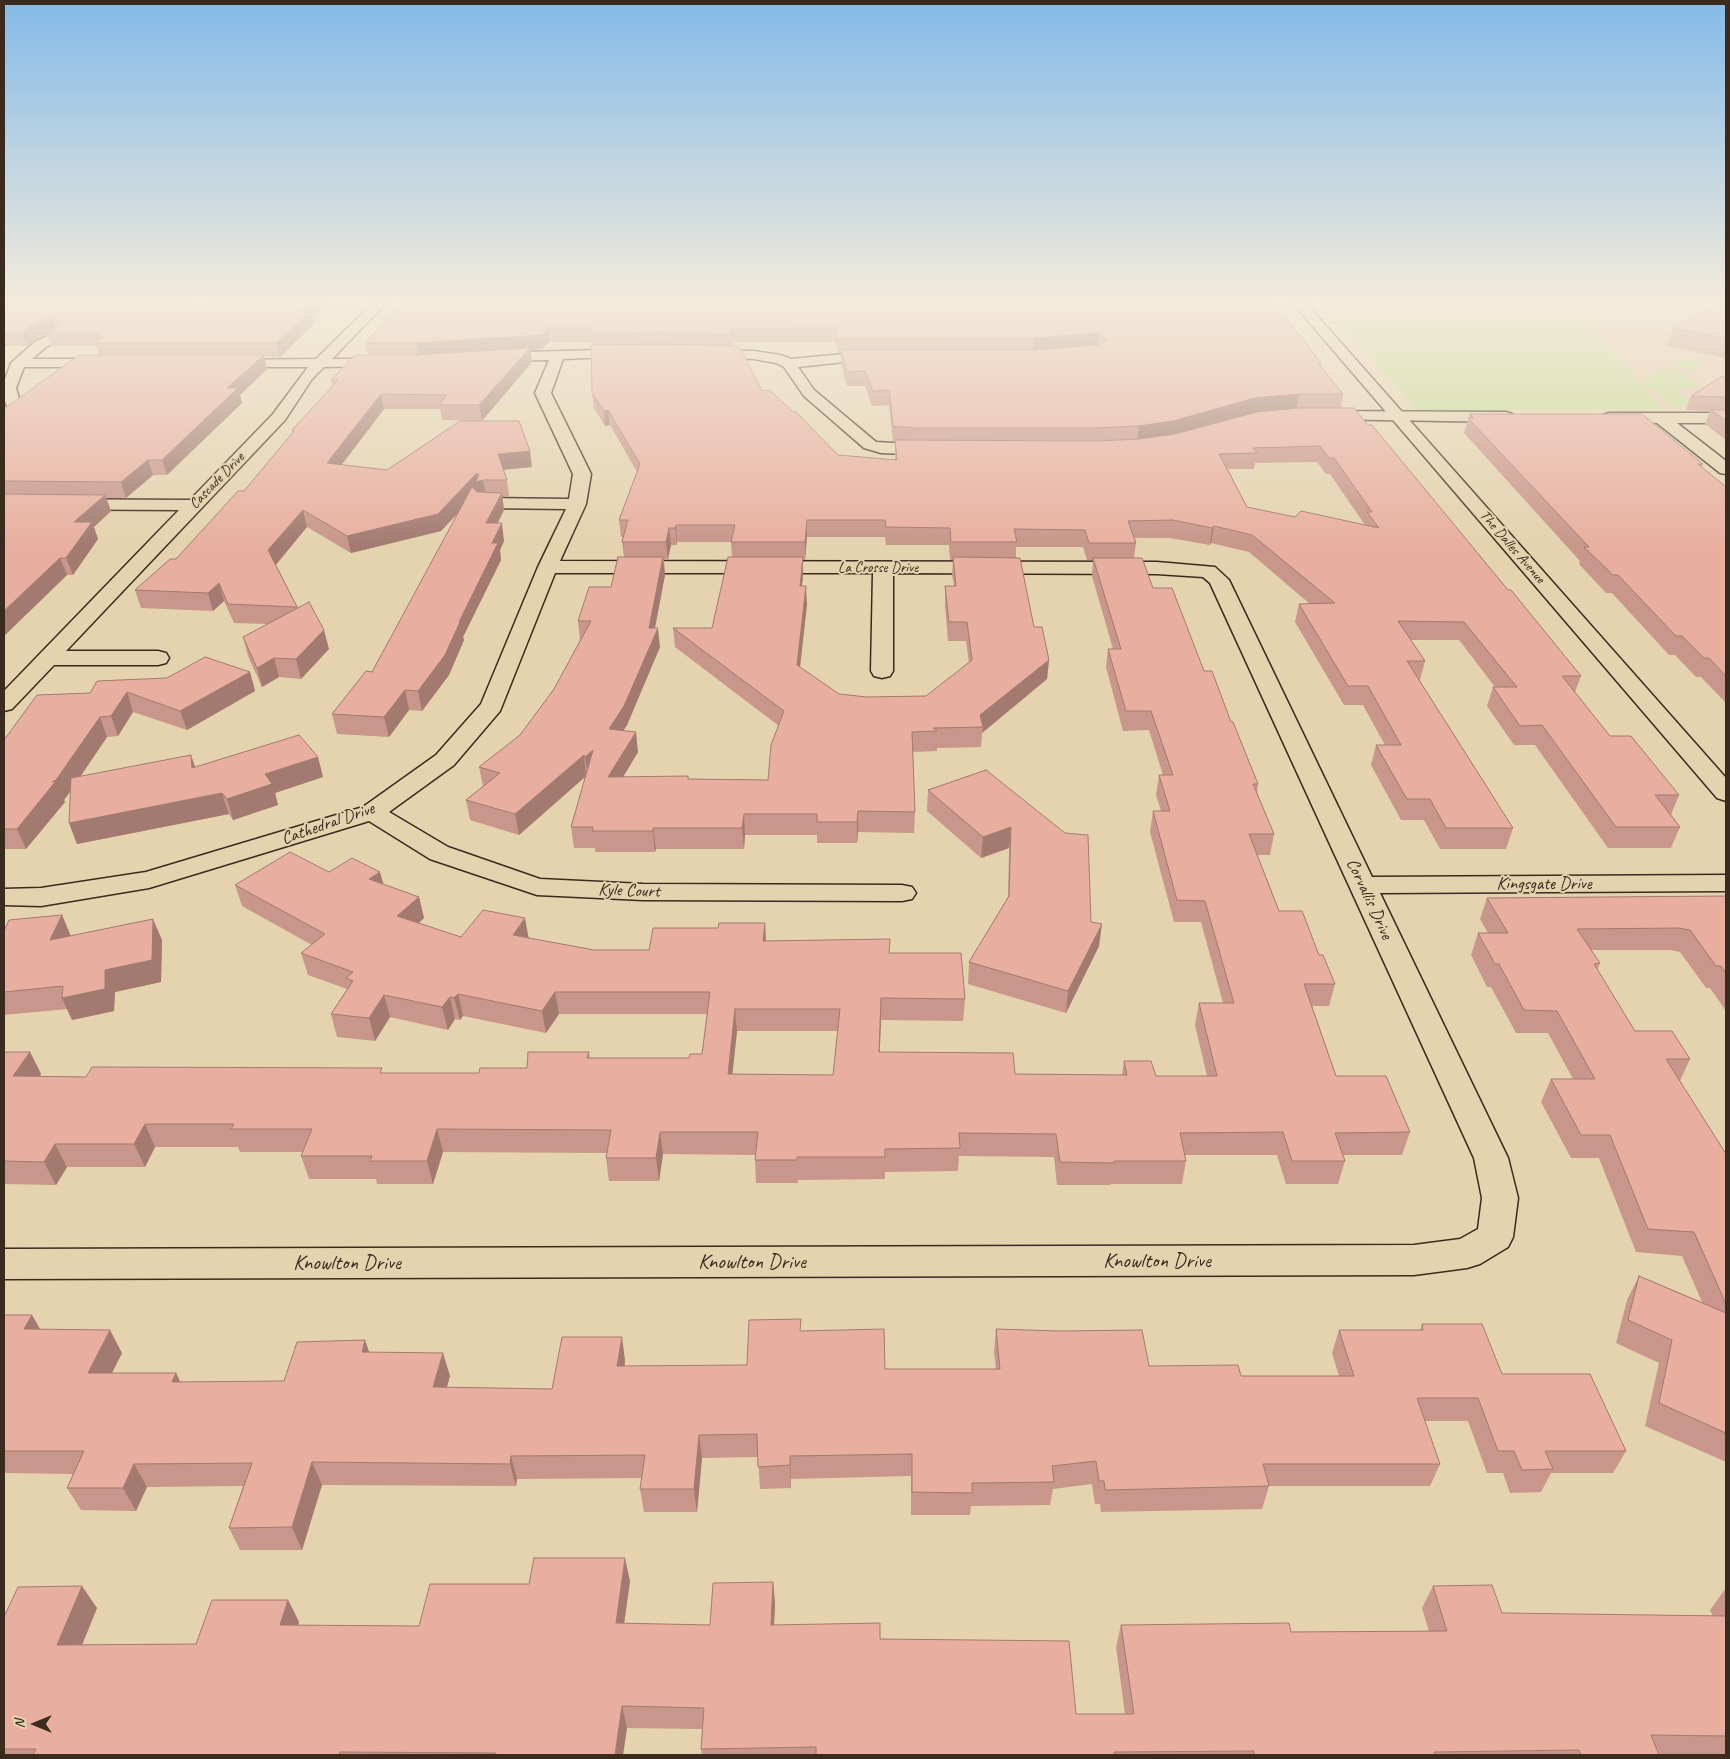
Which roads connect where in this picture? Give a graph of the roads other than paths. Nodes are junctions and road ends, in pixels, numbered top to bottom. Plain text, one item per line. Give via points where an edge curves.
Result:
1 (10, 383) edge
2 (303, 383) edge
3 (547, 383) edge
4 (803, 383) edge
5 (1369, 383) edge
6 (14, 409) edge
7 (1305, 416) edge
8 (1398, 416) junction
9 (1526, 417) edge
10 (1594, 418) edge
11 (1662, 418) junction
12 (1726, 418) edge
13 (943, 450) edge
14 (1726, 469) edge
15 (486, 503) edge
16 (4, 504) edge
17 (577, 504) junction
18 (194, 505) junction
19 (548, 567) junction
20 (883, 568) junction
21 (1208, 571) joint
22 (48, 658) junction
23 (158, 658) dead end
24 (882, 671) dead end
25 (4, 704) edge
26 (1726, 793) edge
27 (372, 812) junction
28 (1726, 883) edge
29 (1362, 885) junction
30 (902, 893) dead end
31 (4, 897) edge
32 (1495, 1237) joint
33 (4, 1264) edge

1 - 6 street via 8,388
2 - 18 street, Cascade Drive via 280,417
3 - 17 street, Cathedral Drive via 543,393 582,474
4 - 13 street via 809,393 870,445
5 - 8 street, The Dalles Avenue
7 - 8 street
8 - 9 street
8 - 26 street, The Dalles Avenue
10 - 11 street
11 - 12 street
11 - 14 street
15 - 17 street
16 - 18 street
17 - 19 street, Cathedral Drive
18 - 22 street, Cascade Drive
19 - 20 street, La Crosse Drive
19 - 27 street, Cathedral Drive via 492,706 445,760
20 - 21 street, La Crosse Drive via 1157,568
20 - 24 street
21 - 29 street, Corvallis Drive via 1219,580
22 - 23 street
22 - 25 street, Cascade Drive
27 - 30 street, Kyle Court via 439,854 537,887 643,892
27 - 31 street, Cathedral Drive via 149,880 41,897
28 - 29 street, Kingsgate Drive
29 - 32 street, Corvallis Drive via 1492,1158 1500,1198
32 - 33 street, Knowlton Drive via 1467,1253 1414,1260

